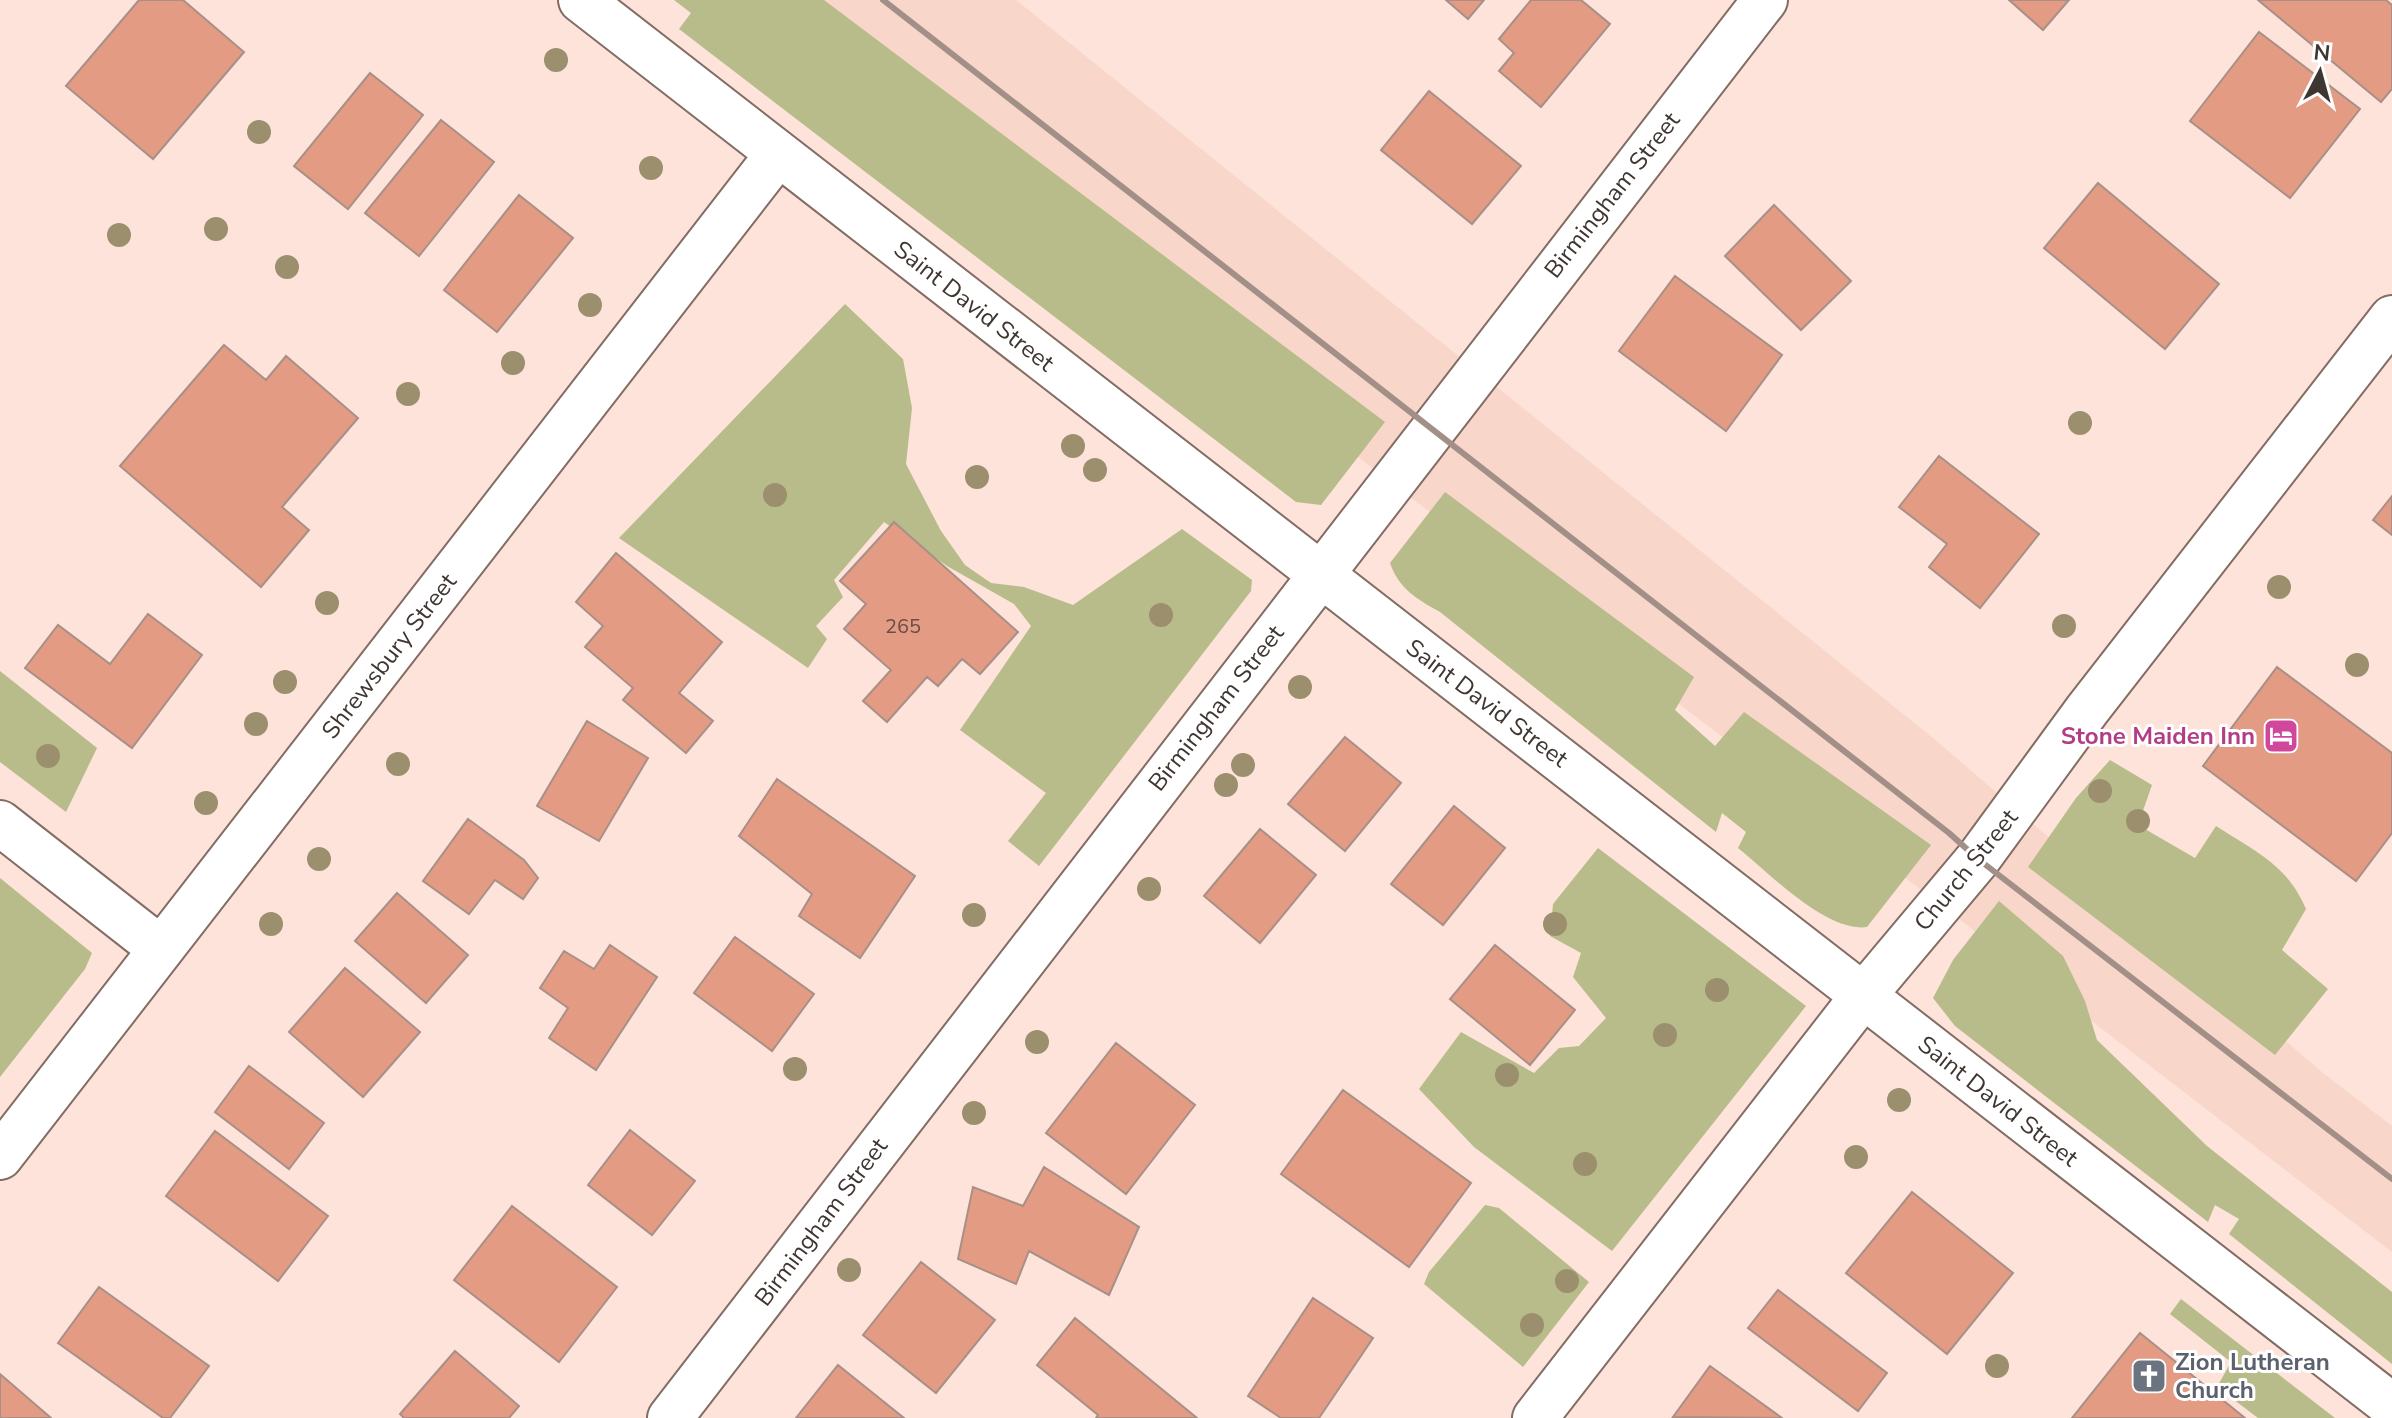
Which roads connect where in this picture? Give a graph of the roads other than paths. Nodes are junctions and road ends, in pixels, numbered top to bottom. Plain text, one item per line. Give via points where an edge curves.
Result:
1 (581, 0) edge
2 (1765, 0) edge
3 (778, 154) junction
4 (2392, 318) edge
5 (1320, 574) junction
6 (0, 823) edge
7 (161, 949) junction
8 (1863, 996) junction
9 (0, 1157) edge
10 (2392, 1406) edge
11 (670, 1418) edge
12 (1535, 1418) edge

1 - 3 street, Saint David Street
2 - 5 street, Birmingham Street
3 - 5 street, Saint David Street
3 - 7 street, Shrewsbury Street
4 - 8 street, Church Street via 1978,859
5 - 8 street, Saint David Street
5 - 11 street, Birmingham Street
6 - 7 street
7 - 9 street, Shrewsbury Street
8 - 10 street, Saint David Street
8 - 12 street, Church Street

